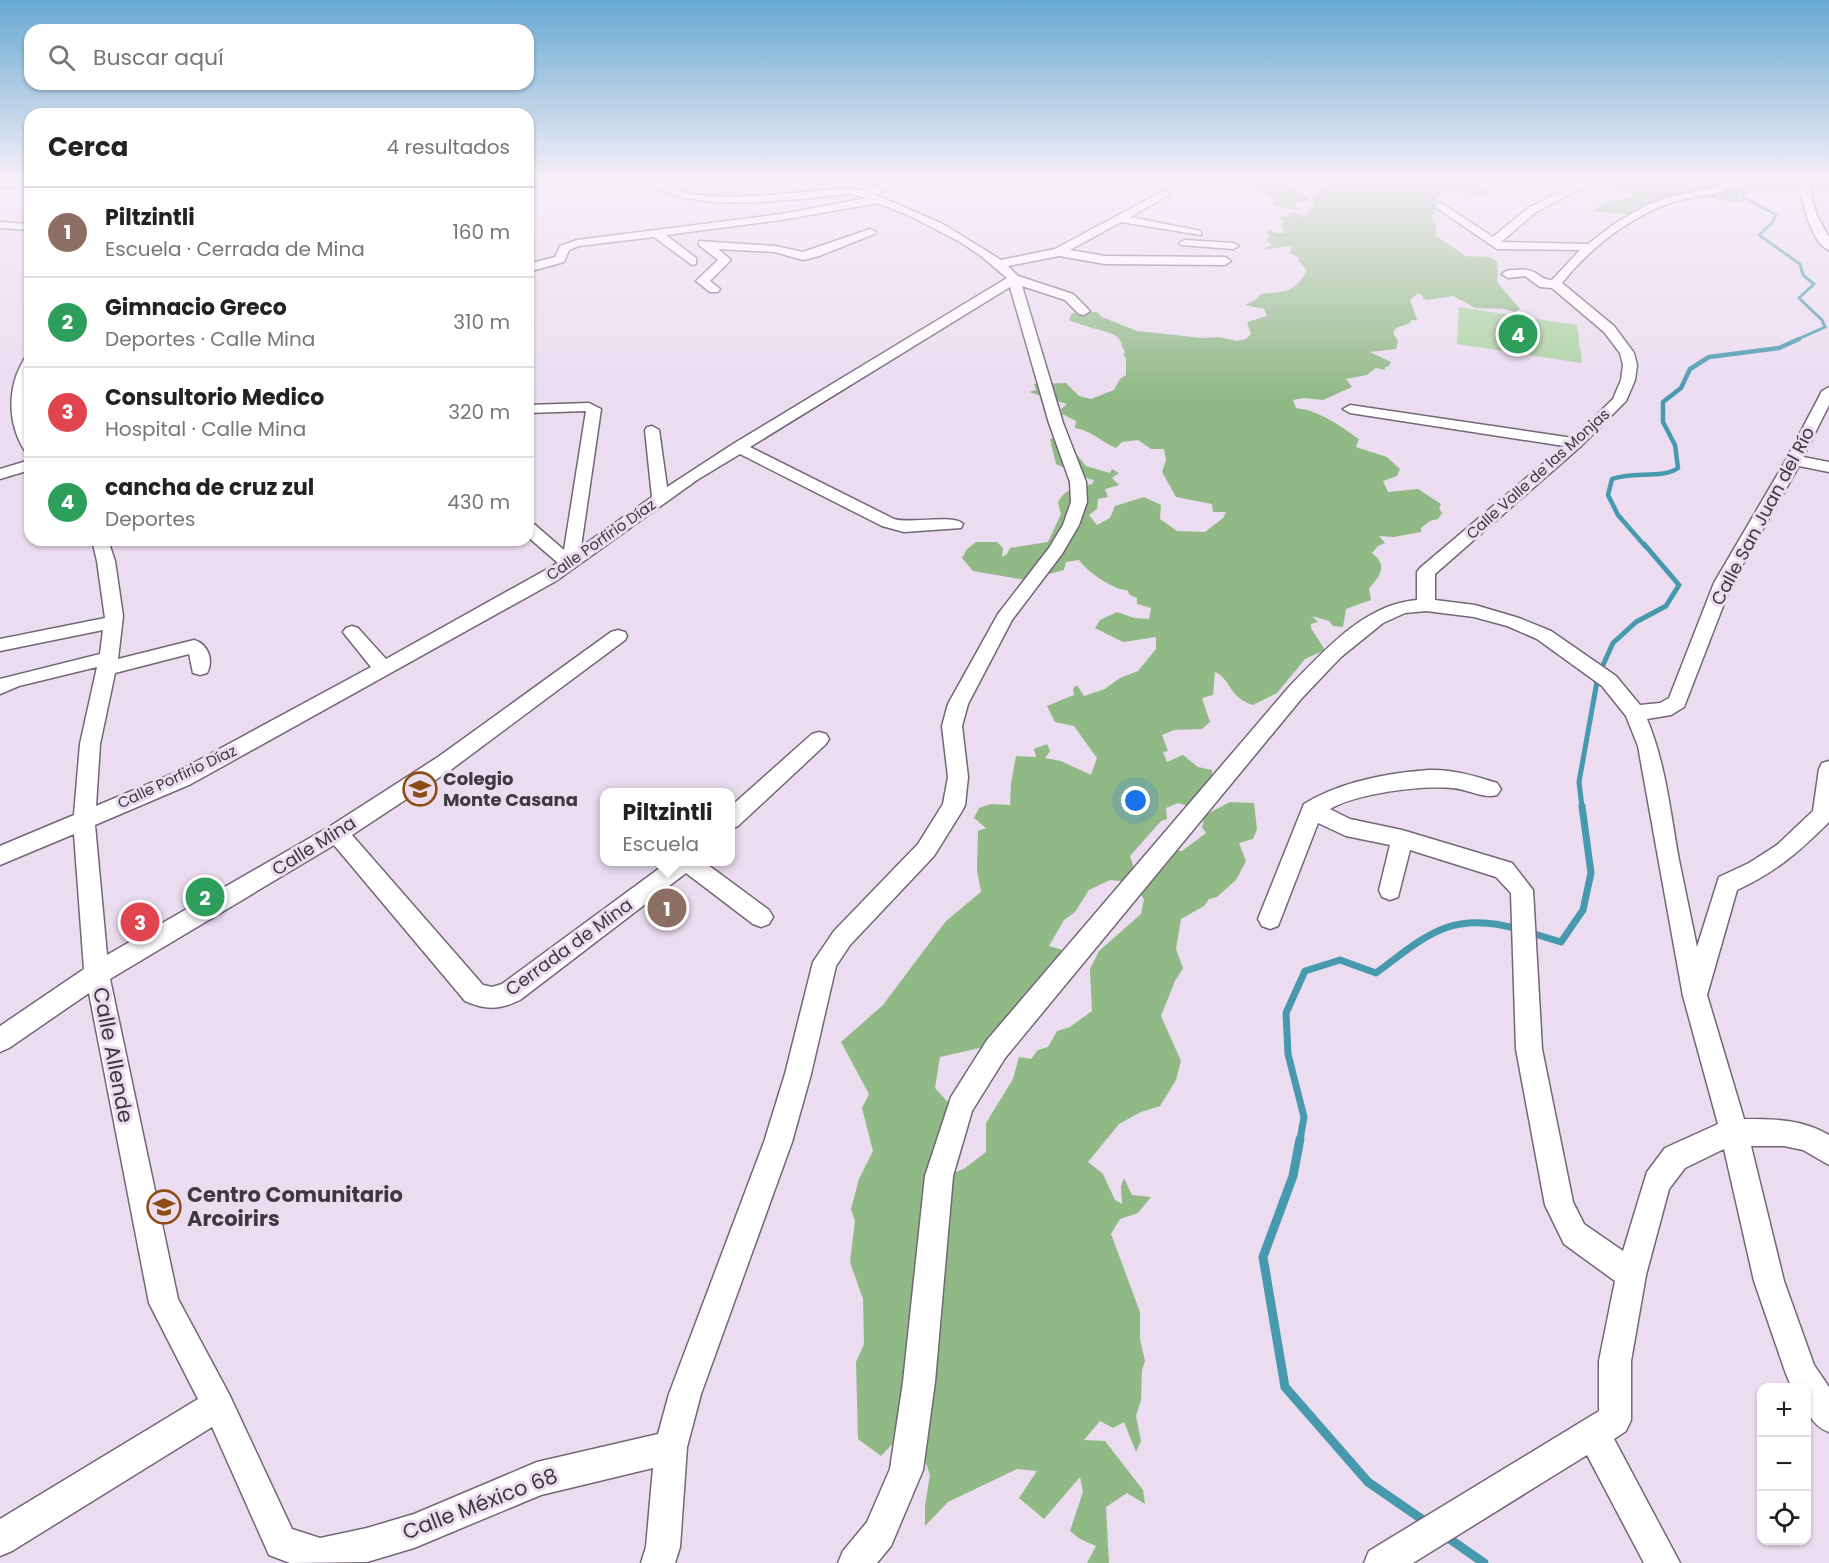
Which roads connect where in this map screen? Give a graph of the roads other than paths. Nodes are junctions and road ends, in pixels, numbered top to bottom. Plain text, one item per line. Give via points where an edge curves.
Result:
1 (564, 251) edge
2 (679, 251) edge
3 (713, 251) edge
4 (783, 251) edge
5 (823, 251) edge
6 (978, 251) edge
7 (1175, 251) edge
8 (1586, 251) edge
9 (1059, 252) joint
10 (1164, 260) junction
11 (692, 261) dead end
12 (1225, 261) dead end
13 (1000, 264) junction
14 (534, 266) edge
15 (1508, 274) dead end
16 (1014, 279) junction
17 (1555, 284) junction
18 (714, 289) dead end
19 (1084, 311) dead end
20 (24, 373) edge
21 (1829, 391) edge
22 (534, 409) edge
23 (1350, 409) dead end
24 (652, 429) dead end
25 (24, 436) edge
26 (1576, 443) junction
27 (738, 447) junction
28 (1794, 460) junction
29 (1829, 466) edge
30 (24, 467) edge
31 (0, 474) edge
32 (660, 497) junction
33 (955, 524) dead end
34 (534, 533) edge
35 (102, 546) edge
36 (570, 565) junction
37 (1426, 605) junction
38 (113, 622) junction
39 (352, 632) dead end
40 (618, 636) dead end
41 (0, 645) edge
42 (107, 663) junction
43 (200, 668) dead end
44 (383, 668) junction
45 (0, 687) edge
46 (1635, 713) junction
47 (819, 739) dead end
48 (1829, 769) edge
49 (1491, 789) dead end
50 (1312, 810) junction
51 (735, 815) edge
52 (84, 820) junction
53 (337, 833) junction
54 (1402, 839) junction
55 (0, 856) edge
56 (679, 866) edge
57 (693, 866) edge
58 (1390, 890) dead end
59 (761, 917) dead end
60 (1270, 919) dead end
61 (97, 975) junction
62 (1695, 996) junction
63 (0, 1040) edge
64 (1734, 1132) junction
65 (1829, 1151) edge
66 (1631, 1275) junction
67 (218, 1405) junction
68 (1829, 1416) edge
69 (1593, 1433) junction
70 (671, 1447) junction
71 (0, 1539) edge
72 (281, 1543) joint
73 (658, 1563) edge
74 (855, 1563) edge
75 (1381, 1563) edge
76 (1663, 1563) edge

1 - 14 street via 560,259
2 - 11 street
3 - 18 street via 725,260 702,280
4 - 5 street via 803,256
6 - 13 street
7 - 10 street
8 - 17 street
9 - 10 street via 1105,260
9 - 13 street
10 - 12 street
13 - 16 street
15 - 17 street, Calle Valle de las Monjas via 1528,272 1544,284
16 - 19 street via 1069,297
16 - 27 street, Calle Porfirio Díaz
16 - 70 street via 1056,423 1078,482 1079,502 1071,525 1004,618 958,704 952,726 958,777 954,805 926,850 842,938 825,962 778,1142 686,1394
17 - 26 street, Calle Valle de las Monjas via 1609,329 1627,353 1630,365 1618,401
20 - 25 street via 18,400
21 - 28 street, Calle San Juan del Río
22 - 36 street via 594,409
23 - 26 street
24 - 32 street
26 - 37 street, Calle Valle de las Monjas via 1426,572
27 - 32 street, Calle Porfirio Díaz
27 - 33 street via 888,524
28 - 29 street
28 - 46 street, Calle San Juan del Río via 1723,583 1677,702 1664,710
30 - 31 street
32 - 36 street, Calle Porfirio Díaz
34 - 36 street
35 - 38 street, Calle Allende
36 - 44 street, Calle Porfirio Díaz
37 - 46 street via 1475,611 1544,635 1609,681
37 - 74 street via 1401,607 1377,619 1334,652 1295,693 996,1049 960,1106 939,1176 919,1382 906,1470 879,1534
38 - 41 street
38 - 42 street, Calle Allende
39 - 44 street
40 - 53 street, Calle Mina via 445,763
42 - 43 street via 194,646 198,648
42 - 45 street
42 - 52 street, Calle Allende via 90,744
44 - 52 street, Calle Porfirio Díaz via 184,778
46 - 62 street via 1657,785
47 - 51 street
48 - 62 street via 1823,814 1785,851 1727,884
49 - 50 street via 1430,778 1333,797
50 - 54 street via 1346,827
50 - 60 street
52 - 55 street, Calle Porfirio Díaz
52 - 61 street, Calle Allende
53 - 56 street, Cerrada de Mina via 474,993 487,999 511,992
53 - 61 street, Calle Mina
54 - 58 street
54 - 66 street via 1504,870 1522,890 1529,1049 1559,1205 1574,1234
57 - 59 street
61 - 63 street, Calle Mina
61 - 67 street, Calle Allende via 164,1303
62 - 64 street
64 - 65 street via 1784,1133 1808,1138
64 - 66 street via 1675,1158 1657,1182
64 - 68 street via 1769,1281 1802,1374
66 - 69 street via 1615,1360 1615,1420
67 - 71 street
67 - 72 street, Calle Allende
69 - 75 street
69 - 76 street
70 - 72 street, Calle México 68 via 537,1479 414,1531 367,1545 320,1555
70 - 73 street via 663,1547

